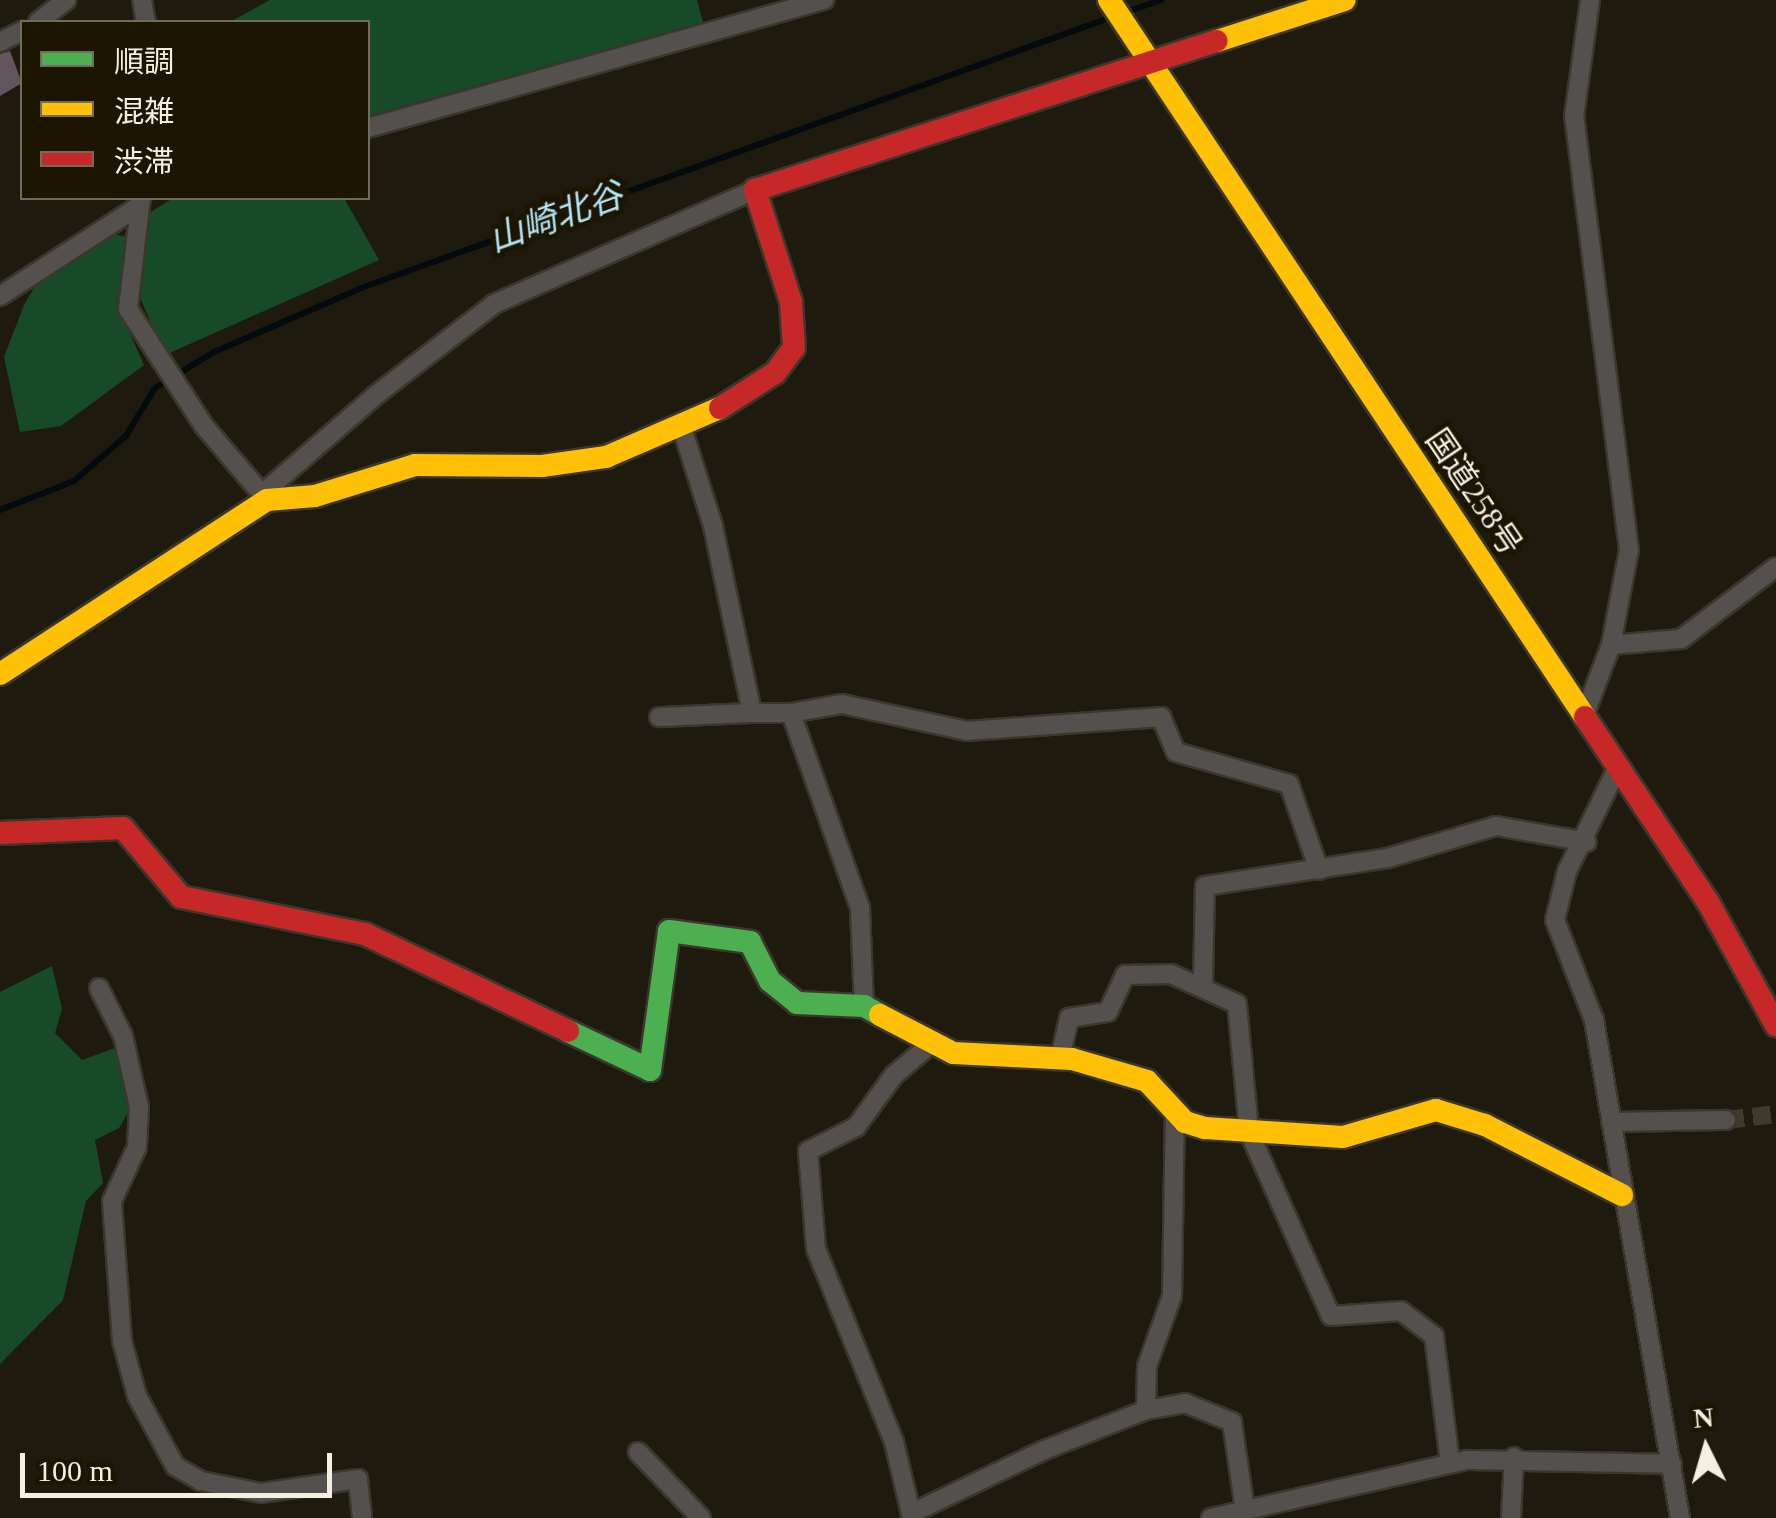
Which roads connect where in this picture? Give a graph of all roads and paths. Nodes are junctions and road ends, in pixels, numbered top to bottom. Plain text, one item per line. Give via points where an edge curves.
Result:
1 (66, 0) edge
2 (824, 0) edge
3 (1110, 0) edge
4 (1344, 0) edge
5 (1590, 0) edge
6 (41, 20) edge
7 (1144, 54) junction
8 (370, 127) edge
9 (755, 190) junction
10 (143, 201) edge
11 (0, 296) edge
12 (681, 425) junction
13 (266, 500) junction
14 (1776, 567) edge
15 (1610, 645) junction
16 (0, 674) edge
17 (791, 712) junction
18 (752, 713) junction
19 (1584, 716) junction
20 (659, 717) dead end
21 (1618, 767) junction
22 (0, 832) edge
23 (1587, 842) junction
24 (1319, 870) junction
25 (1204, 986) junction
26 (99, 988) dead end
27 (864, 1006) junction
28 (1776, 1025) edge
29 (933, 1042) junction
30 (1060, 1059) junction
31 (1174, 1112) junction
32 (1726, 1120) tunnel mouth
33 (1611, 1122) junction
34 (1250, 1132) junction
35 (1622, 1196) junction
36 (1146, 1410) junction
37 (638, 1452) dead end
38 (1514, 1457) junction
39 (1450, 1462) junction
40 (1672, 1464) junction
41 (1254, 1512) edge
42 (912, 1516) edge
43 (362, 1518) edge
44 (701, 1518) edge
45 (1211, 1518) edge
46 (1511, 1518) edge
47 (1680, 1518) edge

1 - 6 street
2 - 8 street
3 - 7 main road, 国道258号
4 - 7 main road
5 - 15 street via 1574,117 1629,550
7 - 9 main road
7 - 19 main road, 国道258号
9 - 12 main road via 791,302 794,348 775,374
9 - 13 street via 494,304 376,395 271,486
10 - 11 street
10 - 13 street via 128,309 157,361
12 - 13 main road via 606,457 542,466 414,464 315,496
12 - 18 street via 713,526
13 - 16 main road via 98,617
14 - 15 street via 1681,639
15 - 19 street
17 - 18 street
17 - 24 street via 842,704 967,731 1160,717 1176,752 1289,784
17 - 27 street via 860,908
18 - 20 street
19 - 21 main road, 国道258号
21 - 23 street
21 - 28 main road, 国道258号 via 1708,902
22 - 27 main road via 123,828 181,897 365,934 650,1070 669,932 750,942 770,981 797,1003
23 - 24 street via 1496,826
23 - 33 street via 1568,871 1555,920 1594,1020
24 - 25 street via 1205,886
25 - 30 street via 1171,974 1125,975 1108,1012 1068,1018
25 - 34 street via 1237,1004
26 - 43 street via 122,1036 139,1107 137,1147 112,1201 122,1341 137,1396 175,1466 201,1481 261,1493 358,1479
27 - 29 main road
29 - 30 main road via 988,1060
29 - 42 street via 894,1075 856,1128 808,1151 816,1248 894,1442
30 - 31 main road via 1147,1081
31 - 34 main road via 1205,1128
31 - 36 street via 1172,1296 1147,1366
32 - 33 street
33 - 35 street
34 - 35 main road via 1343,1137 1436,1110 1485,1124
34 - 39 street via 1331,1316 1401,1311 1434,1336
35 - 40 street
36 - 41 street via 1185,1403 1232,1422
36 - 42 street
37 - 44 street
38 - 39 street
38 - 40 street
38 - 46 street
39 - 41 street
40 - 47 street
41 - 45 street

